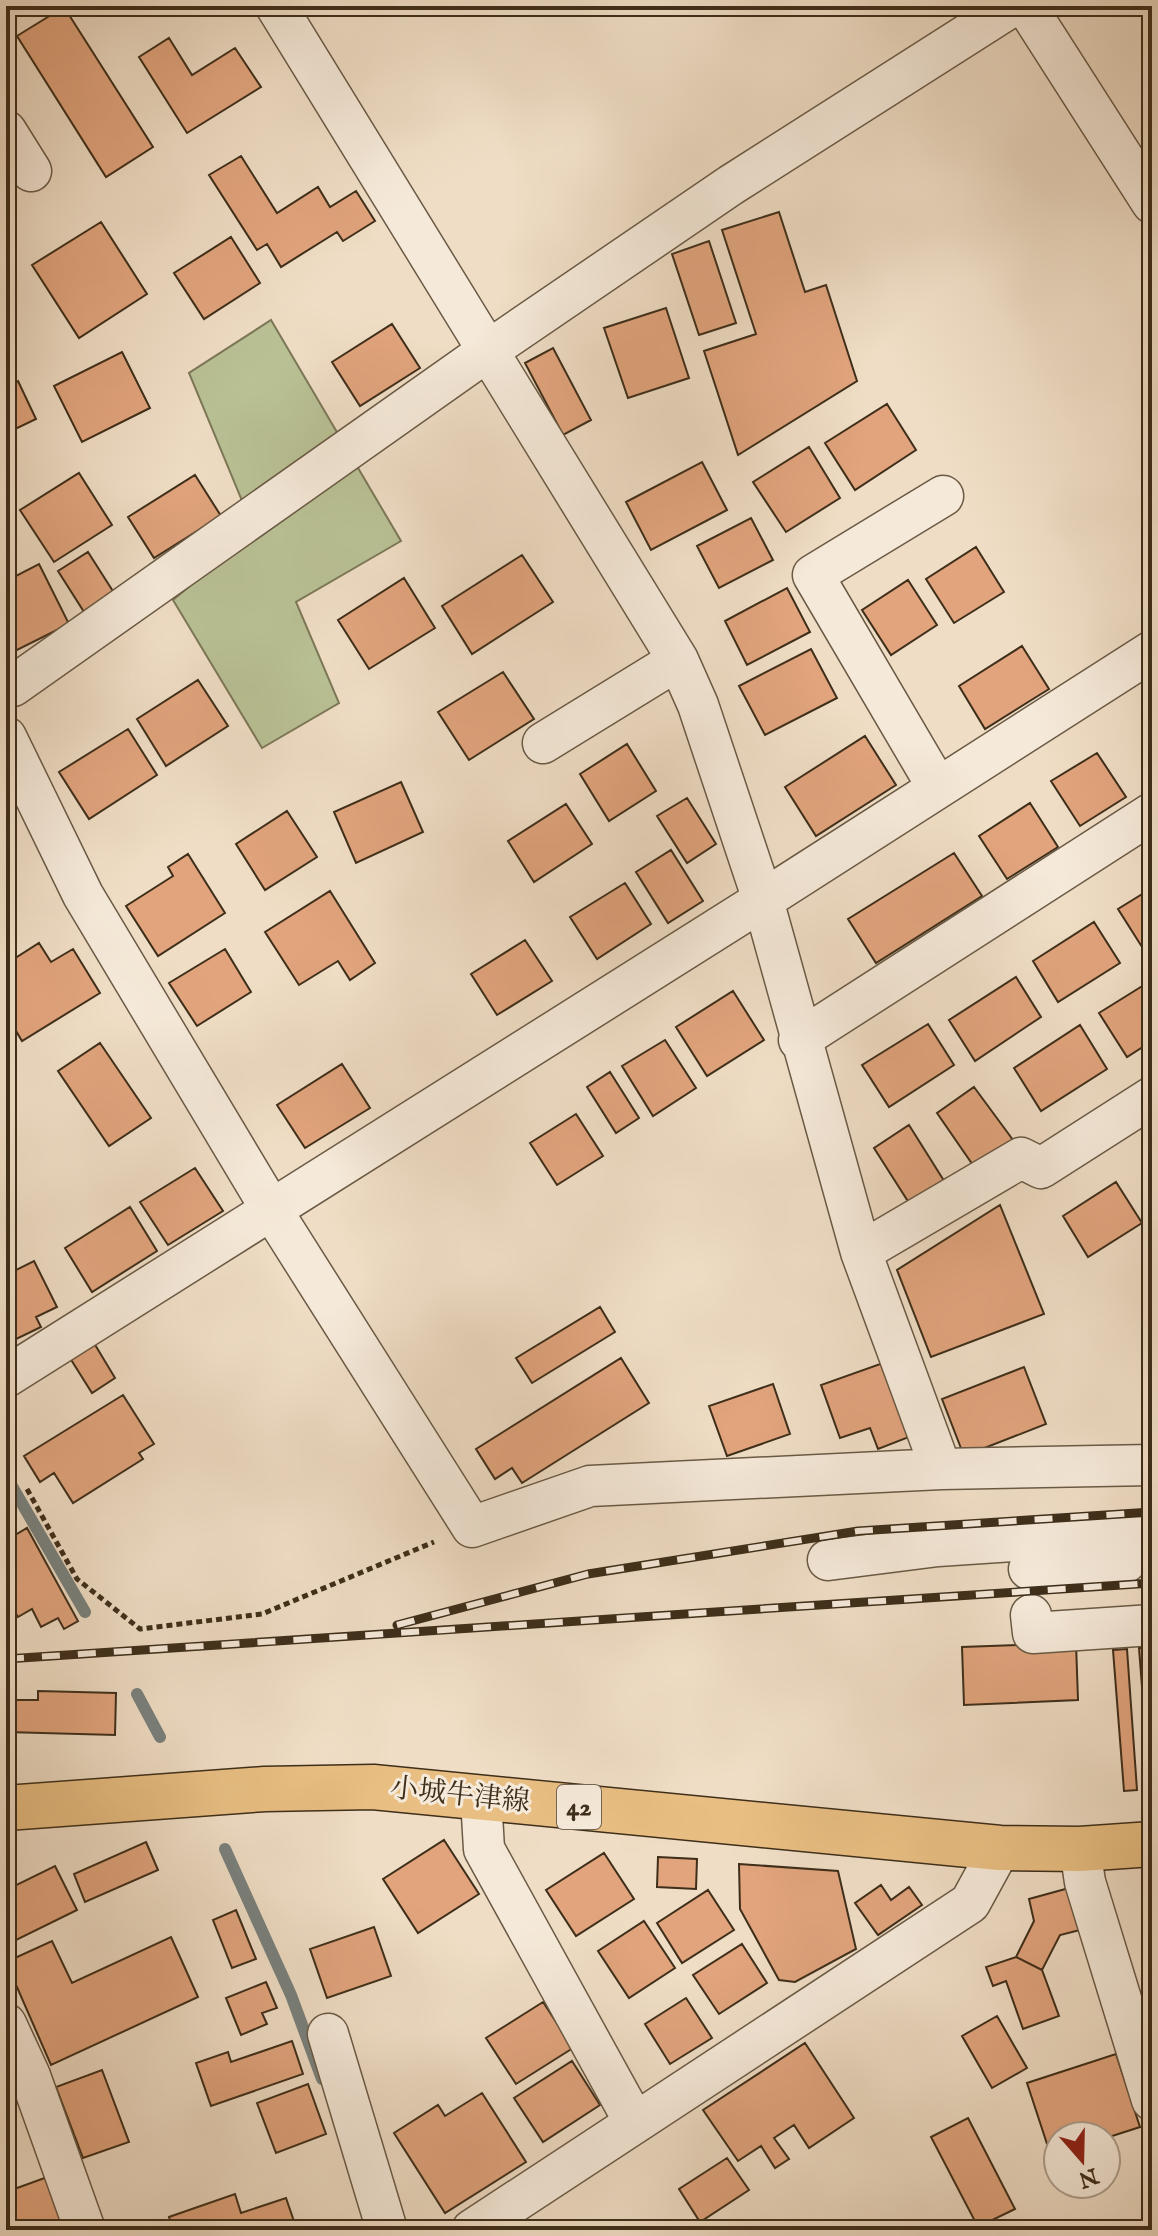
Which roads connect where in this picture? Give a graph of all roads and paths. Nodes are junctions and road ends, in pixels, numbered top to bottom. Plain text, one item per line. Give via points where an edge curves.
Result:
1 (276, 6) edge
2 (1012, 6) edge
3 (1026, 6) edge
4 (6, 131) edge
5 (31, 171) dead end
6 (1152, 203) edge
7 (489, 350) junction
8 (943, 496) dead end
9 (1152, 651) edge
10 (678, 660) junction
11 (8, 685) edge
12 (6, 737) edge
13 (543, 743) dead end
14 (938, 788) junction
15 (1152, 813) edge
16 (763, 900) junction
17 (799, 1040) junction
18 (1152, 1097) edge
19 (271, 1209) junction
20 (861, 1252) junction
21 (6, 1377) edge
22 (1152, 1465) edge
23 (941, 1469) junction
24 (27, 1489) dead end
25 (472, 1527) junction
26 (1152, 1532) edge
27 (1032, 1553) junction
28 (828, 1560) dead end
29 (1152, 1607) edge
30 (1040, 1614) junction
31 (1152, 1625) edge
32 (481, 1798) junction
33 (6, 1808) edge
34 (1152, 1844) edge
35 (1000, 1848) junction
36 (1080, 1849) junction
37 (6, 2024) edge
38 (328, 2034) dead end
39 (1152, 2100) edge
40 (635, 2123) junction
41 (85, 2230) edge
42 (387, 2230) edge
43 (472, 2230) edge

1 - 7 street
2 - 7 street via 731,185
3 - 6 street
4 - 5 street
7 - 10 street
7 - 11 street
8 - 14 street via 813,575
9 - 14 street
10 - 13 street
10 - 16 street
12 - 19 street via 83,895
14 - 16 street
15 - 17 street
16 - 17 street
16 - 19 street
17 - 20 street
18 - 20 street via 1041,1168 1021,1158
19 - 21 street
19 - 25 street
20 - 23 street
22 - 23 street
23 - 25 street via 590,1486
24 - 25 path via 77,1579 140,1629 262,1614
26 - 27 street
27 - 28 street via 938,1546
27 - 30 street
29 - 30 street
30 - 31 street via 1033,1633
32 - 33 main road, 小城牛津線 / 42 via 373,1787 265,1789
32 - 35 main road, 小城牛津線 / 42
32 - 40 street via 484,1849
34 - 36 main road, 小城牛津線 / 42
35 - 36 main road, 小城牛津線 / 42
35 - 40 street via 970,1903
36 - 39 street via 1085,1882
37 - 41 street
38 - 42 street
40 - 43 street

